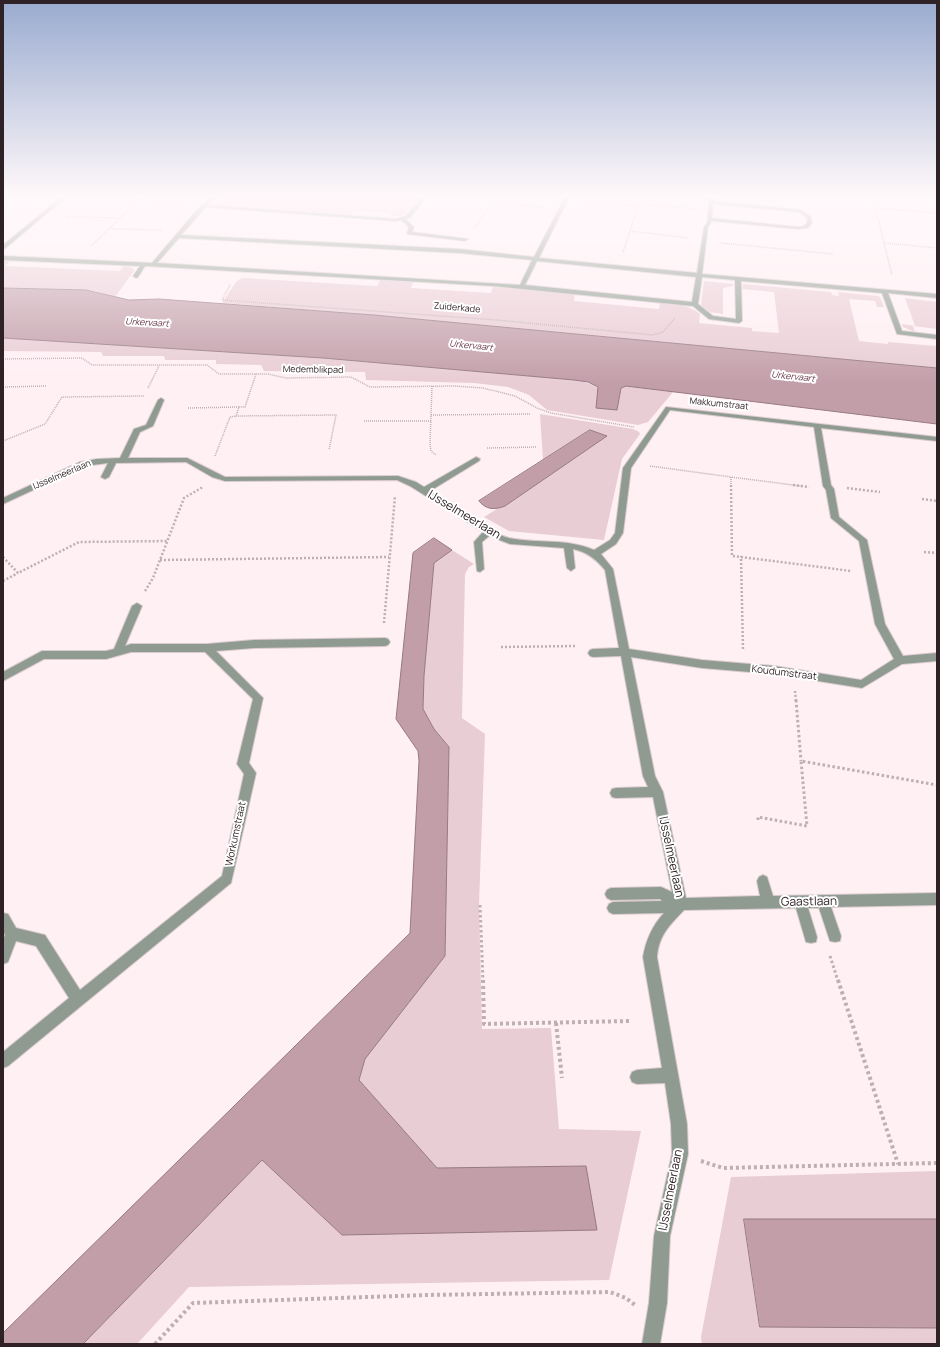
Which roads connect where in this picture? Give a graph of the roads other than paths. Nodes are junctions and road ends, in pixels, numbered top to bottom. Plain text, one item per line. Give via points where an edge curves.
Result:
1 (3, 258) edge
2 (82, 258) edge
3 (159, 258) edge
4 (525, 258) edge
5 (701, 258) edge
6 (536, 259) junction
7 (80, 261) junction
8 (144, 264) junction
9 (153, 265) junction
10 (221, 268) junction
11 (699, 275) junction
12 (136, 276) dead end
13 (215, 276) dead end
14 (738, 279) junction
15 (522, 286) junction
16 (885, 292) junction
17 (937, 296) edge
18 (695, 304) junction
19 (937, 337) edge
20 (161, 400) dead end
21 (817, 425) junction
22 (937, 439) edge
23 (476, 459) dead end
24 (118, 460) junction
25 (105, 477) dead end
26 (424, 490) junction
27 (3, 501) edge
28 (489, 532) junction
29 (568, 546) junction
30 (595, 554) junction
31 (571, 568) dead end
32 (480, 569) dead end
33 (137, 606) road end
34 (385, 642) dead end
35 (207, 648) junction
36 (118, 652) junction
37 (625, 652) junction
38 (593, 653) dead end
39 (937, 657) edge
40 (900, 660) junction
41 (3, 677) edge
42 (657, 792) junction
43 (616, 793) dead end
44 (763, 881) dead end
45 (611, 894) dead end
46 (937, 899) edge
47 (768, 902) junction
48 (800, 902) junction
49 (823, 902) junction
50 (681, 904) junction
51 (613, 908) dead end
52 (3, 919) edge
53 (12, 934) junction
54 (835, 936) dead end
55 (811, 937) dead end
56 (3, 957) edge
57 (78, 1000) junction
58 (3, 1061) edge
59 (671, 1075) junction
60 (637, 1077) dead end
61 (651, 1344) edge

1 - 7 street
2 - 7 street
3 - 9 street
4 - 6 street
5 - 11 street
6 - 11 street
6 - 15 street
7 - 8 street
8 - 9 street
8 - 12 street
9 - 10 street
10 - 13 street
10 - 15 street
11 - 14 street
11 - 18 street
14 - 16 street
14 - 18 street via 739,320 710,318
15 - 18 street
16 - 17 street
16 - 19 street via 899,333
20 - 24 street via 149,426 137,431
21 - 22 street, Makkumstraat
21 - 30 street, Makkumstraat via 668,408 627,468 617,538
21 - 40 street via 835,518 863,540 880,624
23 - 26 street, IJsselmeerlaan
24 - 25 street
24 - 26 street, IJsselmeerlaan via 187,460 225,479 398,478
24 - 27 street, IJsselmeerlaan via 83,464
26 - 28 street, IJsselmeerlaan
28 - 29 street, IJsselmeerlaan via 511,541
28 - 32 street via 478,542
29 - 30 street, IJsselmeerlaan
29 - 31 street
30 - 37 street, IJsselmeerlaan via 609,569
33 - 36 street
34 - 35 street via 254,644
35 - 36 street via 131,648
35 - 57 street, Workumstraat via 258,698 243,764 250,773 227,879
36 - 41 street via 106,655 42,655
37 - 38 street, Koudumstraat
37 - 40 street, Koudumstraat via 706,664 774,670 862,684
37 - 42 street, IJsselmeerlaan via 649,776
39 - 40 street, Koudumstraat
42 - 43 street
42 - 50 street, IJsselmeerlaan
44 - 47 street
45 - 50 street via 660,893
46 - 49 street, Gaastlaan
47 - 48 street, Gaastlaan
47 - 50 street, Gaastlaan
48 - 49 street, Gaastlaan
48 - 55 street
49 - 54 street
50 - 51 street, Gaastlaan via 655,908
50 - 59 street, IJsselmeerlaan via 654,935 650,957
52 - 53 street
53 - 56 street
53 - 57 street via 40,940
57 - 58 street, Workumstraat
59 - 60 street
59 - 61 street, IJsselmeerlaan via 680,1133 680,1154 662,1236 658,1303

